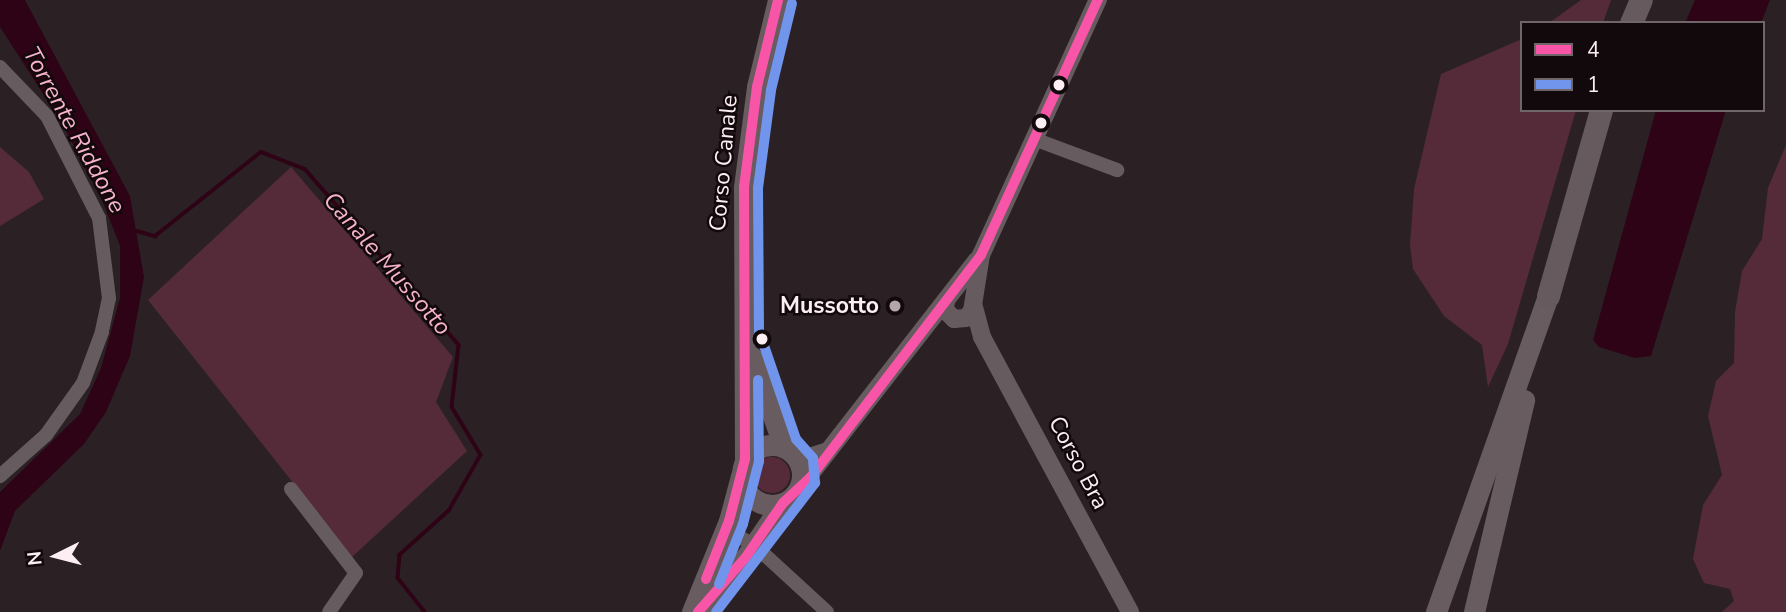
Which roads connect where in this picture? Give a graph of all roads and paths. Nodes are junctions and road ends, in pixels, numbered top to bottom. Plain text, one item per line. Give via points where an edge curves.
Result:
1 (778, 0) edge
2 (1098, 0) edge
3 (1641, 0) edge
4 (1632, 21) edge
5 (0, 67) edge
6 (1600, 112) edge
7 (1034, 139) junction
8 (1117, 170) dead end
9 (1548, 296) junction
10 (960, 306) junction
11 (745, 333) junction
12 (745, 386) junction
13 (763, 397) junction
14 (789, 451) junction
15 (827, 451) junction
16 (743, 467) junction
17 (0, 476) edge
18 (291, 489) dead end
19 (790, 496) junction
20 (729, 521) junction
21 (754, 545) junction
22 (329, 612) edge
23 (692, 612) edge
24 (698, 612) edge
25 (827, 612) edge
26 (1130, 612) edge
27 (1436, 612) edge
28 (1474, 612) edge

1 - 11 main road, Corso Canale via 757,87 744,187
2 - 7 street
3 - 4 highway
5 - 17 street via 47,116 67,152 99,218 109,285 102,332 83,383 46,435
6 - 9 highway
7 - 8 street
7 - 10 street
9 - 27 main road
9 - 28 main road
10 - 15 street via 920,332
10 - 26 street, Corso Bra via 982,337
11 - 12 main road, Corso Canale
11 - 13 main road, Corso Canale
12 - 13 street
12 - 16 main road, Corso Canale
13 - 14 main road, Corso Canale
14 - 15 street via 806,458
14 - 16 main road via 758,447
14 - 19 main road via 802,472
15 - 19 street
16 - 19 main road via 754,500
16 - 20 main road, Corso Canale
18 - 22 street via 356,573
19 - 21 main road
20 - 21 street via 732,531
20 - 23 main road, Corso Canale
21 - 24 main road
21 - 25 street

